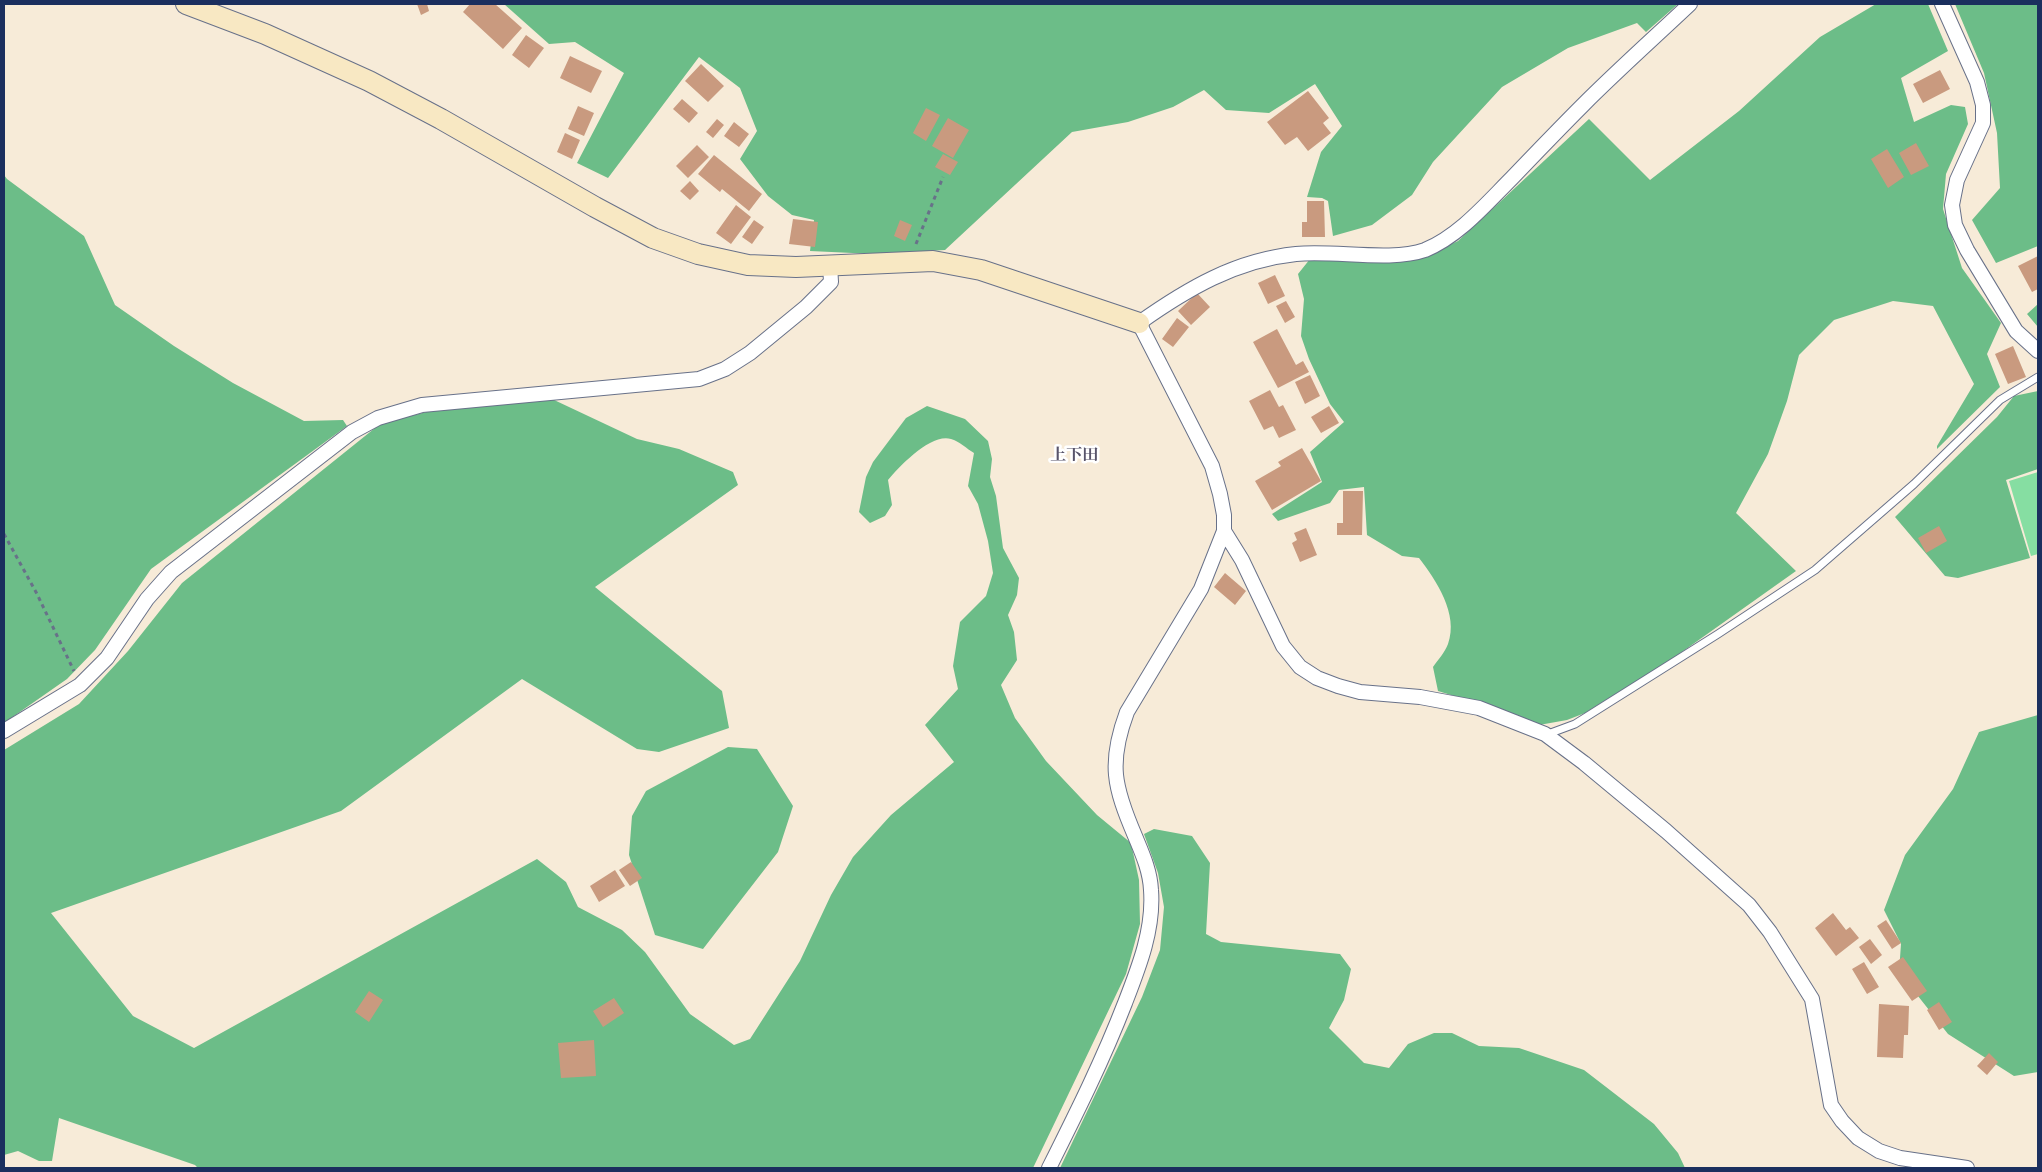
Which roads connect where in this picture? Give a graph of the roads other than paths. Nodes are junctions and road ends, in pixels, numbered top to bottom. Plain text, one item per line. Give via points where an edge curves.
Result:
1 (186, 4) edge
2 (1690, 4) edge
3 (1942, 4) edge
4 (830, 265) junction
5 (1139, 323) junction
6 (2038, 352) edge
7 (2038, 377) edge
8 (1224, 531) junction
9 (4, 731) edge
10 (1545, 734) junction
11 (1049, 1168) edge
12 (1967, 1168) edge

1 - 4 street via 265,34 369,81 654,238 698,254 748,265
2 - 5 street via 1450,236 1424,250 1404,254 1296,254 1262,261 1225,272
3 - 6 street via 1977,82 1983,105 1983,123 1957,180 1952,205 1955,225 2016,331
4 - 5 street via 933,261 981,270
4 - 9 street via 831,282 806,307 750,353 725,369 699,379 422,405 378,418 352,432 171,572 147,599 107,658 80,685
5 - 8 street via 1212,466 1220,494
7 - 10 lane via 2000,400 1914,484 1815,570 1575,724 1553,734
8 - 10 street via 1242,560 1283,646 1300,667 1317,678 1360,692 1420,697 1479,708
8 - 11 street via 1201,589 1127,712 1119,734 1115,782 1146,862 1151,890 1149,933 1106,1052
10 - 12 street via 1666,831 1749,905 1770,932 1812,999 1831,1105 1858,1138 1879,1151 1900,1158

